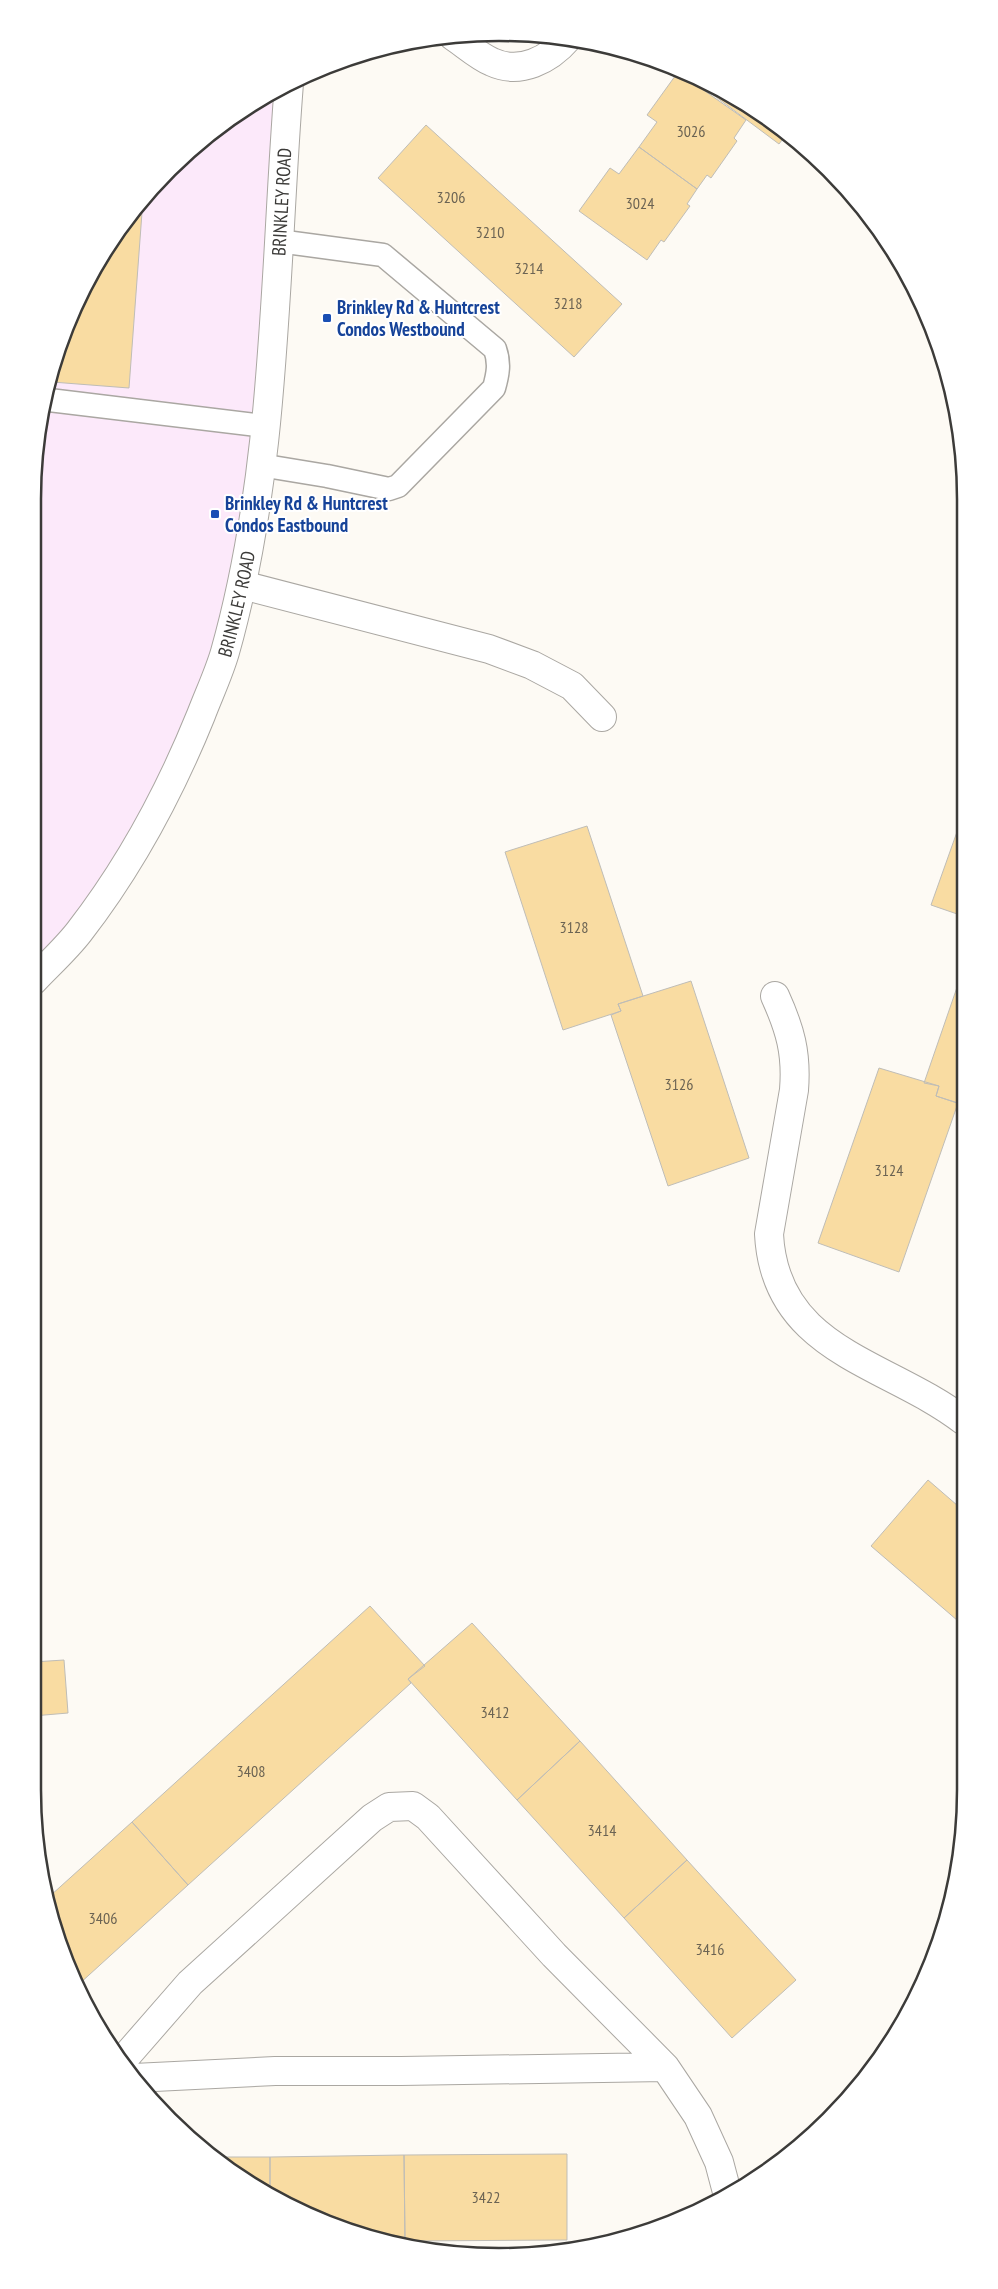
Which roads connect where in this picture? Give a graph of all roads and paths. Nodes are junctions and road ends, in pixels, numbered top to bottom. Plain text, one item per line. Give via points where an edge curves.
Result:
1 (462, 43) edge
2 (560, 45) edge
3 (288, 93) edge
4 (278, 240) junction
5 (52, 400) edge
6 (264, 426) junction
7 (260, 465) junction
8 (242, 585) junction
9 (602, 717) dead end
10 (41, 972) edge
11 (775, 996) dead end
12 (957, 1416) edge
13 (126, 2055) edge
14 (665, 2067) junction
15 (143, 2078) edge
16 (726, 2187) edge

1 - 2 street via 490,62 515,68 546,59
3 - 4 street, BRINKLEY ROAD
4 - 6 street, BRINKLEY ROAD
4 - 7 lane via 383,255 495,349 499,360 498,374 494,388 398,486 390,490
5 - 6 lane
6 - 7 street, BRINKLEY ROAD
7 - 8 street, BRINKLEY ROAD
8 - 9 street via 489,649 532,665 572,686
8 - 10 street, BRINKLEY ROAD via 225,654 159,811 77,934
11 - 12 street via 793,1044 796,1069 769,1234 773,1271 803,1322 823,1340 942,1404
13 - 14 street via 190,1983 348,1838 389,1807 413,1806 428,1816 554,1954
14 - 15 street via 275,2071
14 - 16 street via 698,2116 719,2162

